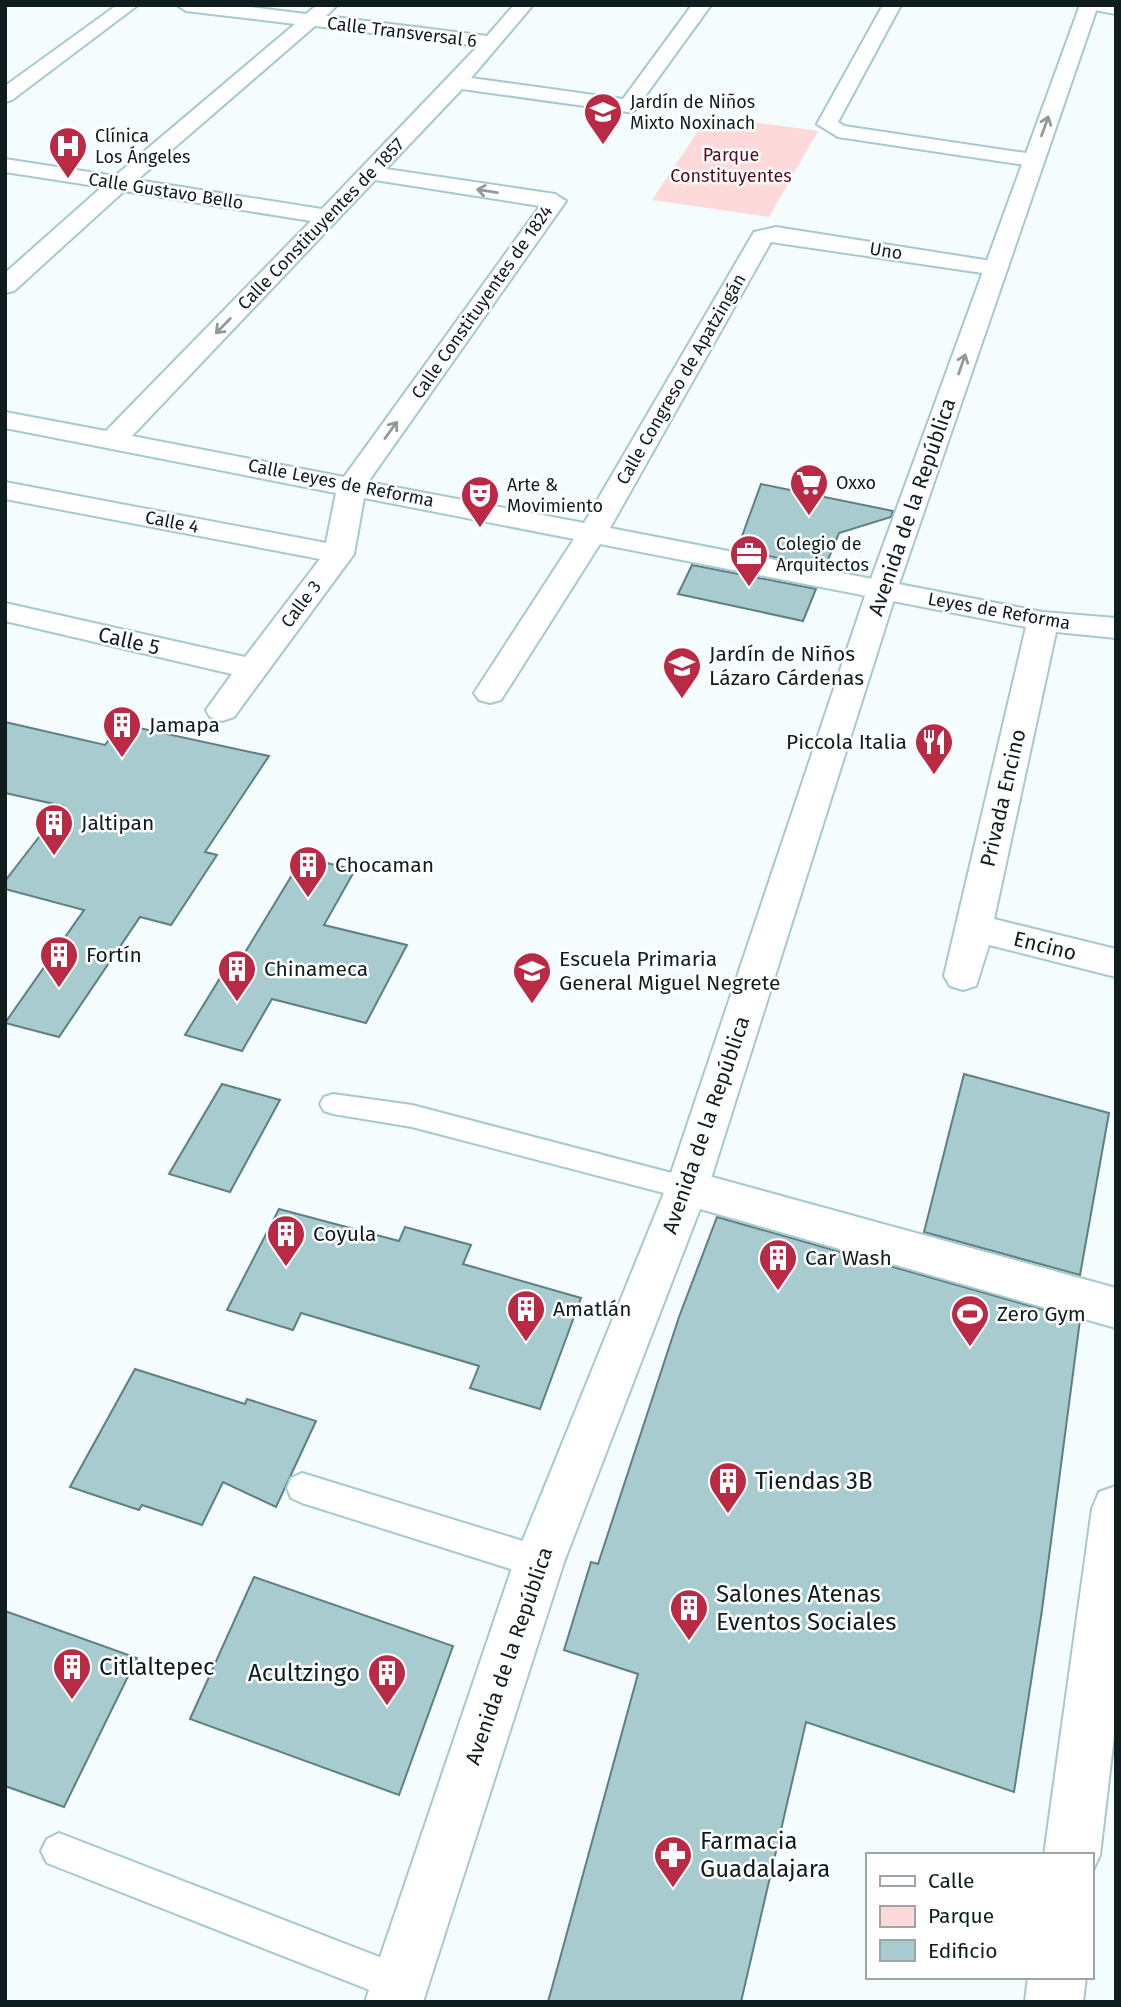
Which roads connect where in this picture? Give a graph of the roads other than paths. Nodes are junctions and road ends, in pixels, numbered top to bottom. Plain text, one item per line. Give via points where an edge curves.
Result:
1 (129, 5) edge
2 (186, 5) edge
3 (328, 5) edge
4 (524, 5) edge
5 (702, 5) edge
6 (892, 5) edge
7 (1089, 5) edge
8 (1095, 5) edge
9 (1116, 8) edge
10 (309, 21) junction
11 (492, 42) junction
12 (5, 72) edge
13 (33, 76) junction
14 (457, 82) junction
15 (5, 96) edge
16 (1032, 160) junction
17 (5, 165) edge
18 (369, 173) junction
19 (120, 183) junction
20 (327, 217) junction
21 (776, 234) joint
22 (996, 268) junction
23 (5, 286) edge
24 (5, 420) edge
25 (114, 439) junction
26 (352, 485) junction
27 (5, 490) edge
28 (593, 533) junction
29 (339, 554) junction
30 (882, 590) junction
31 (5, 612) edge
32 (1042, 621) junction
33 (1116, 628) edge
34 (253, 669) junction
35 (490, 693) dead end
36 (222, 710) dead end
37 (974, 928) junction
38 (1116, 963) edge
39 (963, 976) dead end
40 (333, 1104) dead end
41 (687, 1188) junction
42 (1116, 1308) edge
43 (302, 1488) dead end
44 (1116, 1509) edge
45 (539, 1562) junction
46 (58, 1851) dead end
47 (1072, 1853) edge
48 (1057, 1979) edge
49 (397, 1992) edge
50 (1054, 2002) edge

1 - 13 street
2 - 10 street, Calle Transversal 6
3 - 10 street
4 - 11 street, Calle Constituyentes de 1857
5 - 14 street via 628,106
6 - 16 street via 827,124 838,131
16 -> 7 street, Avenida de la República
8 - 9 street
10 - 11 street, Calle Transversal 6
10 - 19 street
11 - 14 street, Calle Constituyentes de 1857
12 - 13 street
13 - 15 street
14 - 18 street, Calle Constituyentes de 1857
16 - 22 street, Avenida de la República
17 - 19 street, Calle Gustavo Bello
18 - 20 street, Calle Constituyentes de 1857
26 -> 18 street, Calle Constituyentes de 1824 via 555,201
19 - 20 street, Calle Gustavo Bello
19 - 23 street
20 -> 25 street, Calle Constituyentes de 1857
21 - 22 street, Uno
21 - 28 street, Calle Congreso de Apatzingán via 762,237
30 -> 22 street, Avenida de la República
24 - 25 street, Calle Leyes de Reforma
25 - 26 street, Calle Leyes de Reforma
26 - 28 street, Calle Leyes de Reforma
26 - 29 street, Calle 3
27 - 29 street, Calle 4
28 - 30 street, Calle Leyes de Reforma
28 - 35 street, Calle Congreso de Apatzingán
29 - 34 street, Calle 3
30 - 32 street, Leyes de Reforma
30 - 41 street, Avenida de la República
31 - 34 street, Calle 5
32 - 33 street, Leyes de Reforma
32 - 37 street, Privada Encino
34 - 36 street, Calle 3
37 - 38 street, Encino
37 - 39 street, Privada Encino
40 - 41 lane via 412,1116
41 - 42 street
41 - 45 street, Avenida de la República
43 - 45 lane
44 - 47 street
45 - 49 street, Avenida de la República
46 - 49 lane
48 - 50 street

